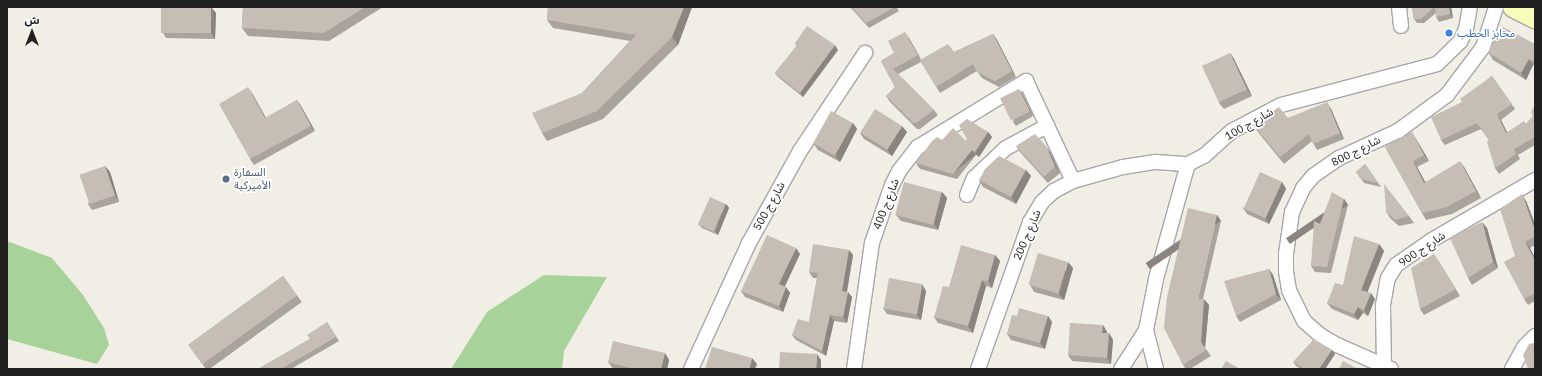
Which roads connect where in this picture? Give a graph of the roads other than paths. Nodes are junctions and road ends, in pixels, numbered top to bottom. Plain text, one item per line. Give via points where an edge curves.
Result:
1 (1399, 7) edge
2 (1470, 7) edge
3 (1496, 7) edge
4 (1513, 7) edge
5 (1535, 18) edge
6 (1401, 26) dead end
7 (865, 53) dead end
8 (1047, 126) junction
9 (1188, 164) junction
10 (1535, 180) edge
11 (1073, 181) junction
12 (967, 195) dead end
13 (1146, 330) junction
14 (1535, 336) edge
15 (1388, 367) edge
16 (691, 369) edge
17 (854, 369) edge
18 (978, 369) edge
19 (1121, 369) edge
20 (1156, 369) edge
21 (1512, 369) edge

1 - 6 street
2 - 9 street, شارع ج 100 via 1466,29 1460,42 1437,64 1281,105 1232,131 1204,156
3 - 15 street, شارع ج 800 via 1483,47 1447,95 1398,131 1339,158 1313,176 1303,188 1292,212 1286,247 1286,270 1289,290 1304,321 1337,345
4 - 5 street
7 - 16 street, شارع ج 500 via 800,151 749,242
8 - 11 street
8 - 12 street via 1006,148 974,178
8 - 17 street, شارع ج 400 via 1026,82 918,147 899,171 872,243
9 - 11 street, شارع ج 200 via 1138,164
9 - 13 street via 1156,279
10 - 15 street, شارع ج 900 via 1432,240 1396,265 1388,278 1383,305
11 - 18 street, شارع ج 200 via 1054,191 1035,213
13 - 19 street
13 - 20 street
14 - 21 street via 1524,347

